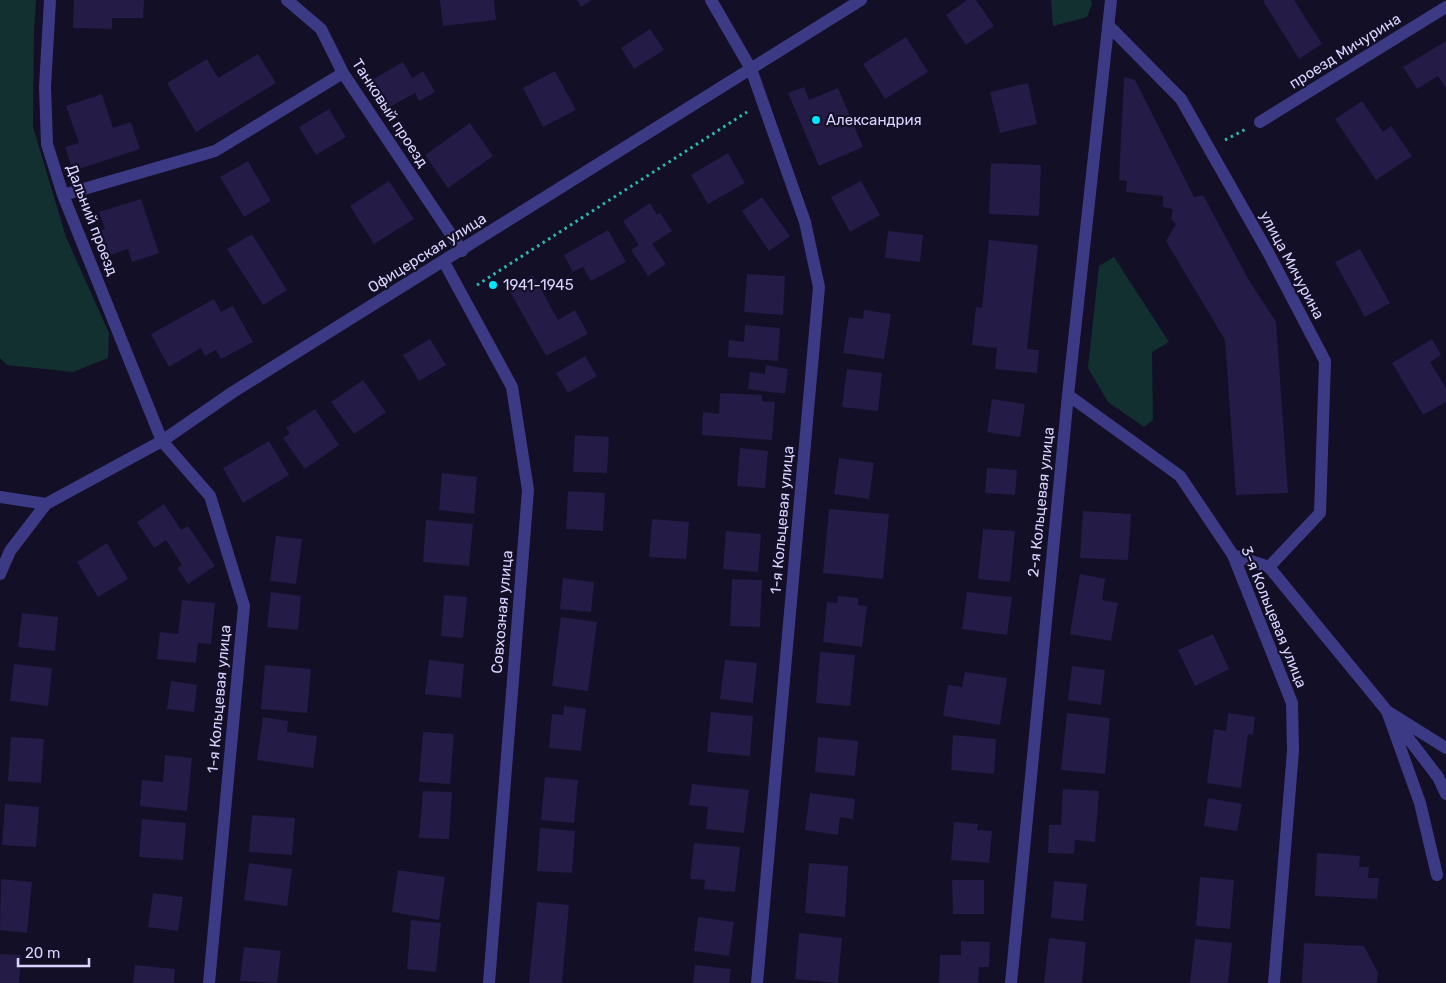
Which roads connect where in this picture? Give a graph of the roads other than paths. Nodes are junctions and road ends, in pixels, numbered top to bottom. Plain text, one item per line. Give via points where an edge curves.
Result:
1 (50, 0) edge
2 (287, 0) edge
3 (711, 0) edge
4 (862, 0) edge
5 (1111, 0) edge
6 (1446, 7) edge
7 (1108, 25) junction
8 (751, 69) junction
9 (343, 73) junction
10 (1260, 122) road end
11 (63, 195) junction
12 (462, 250) junction
13 (444, 262) junction
14 (1068, 395) junction
15 (162, 441) junction
16 (0, 497) edge
17 (46, 504) junction
18 (1233, 554) junction
19 (1269, 566) junction
20 (0, 574) edge
21 (1387, 711) junction
22 (1446, 748) edge
23 (1446, 794) edge
24 (1438, 875) dead end
25 (209, 983) edge
26 (489, 983) edge
27 (757, 983) edge
28 (1011, 983) edge
29 (1274, 983) edge

1 - 11 street, Дальний проезд via 45,87 46,144
2 - 9 street, Танковый проезд via 321,29
3 - 8 street, 1-я Кольцевая улица
4 - 8 street, Офицерская улица
5 - 7 street
6 - 10 street, проезд Мичурина
7 - 14 street, 2-я Кольцевая улица
7 - 19 street, улица Мичурина via 1181,99 1269,254 1325,362 1320,513
8 - 12 street, Офицерская улица
8 - 27 street, 1-я Кольцевая улица via 805,222 819,288
9 - 11 street via 215,152
9 - 12 street, Танковый проезд
11 - 15 street, Дальний проезд
12 - 13 street, Офицерская улица
13 - 15 street, Офицерская улица via 233,392
13 - 26 street, Совхозная улица via 512,387 528,490
14 - 18 street, 3-я Кольцевая улица via 1180,476
14 - 28 street, 2-я Кольцевая улица
15 - 17 street, Офицерская улица
15 - 25 street, 1-я Кольцевая улица via 210,496 244,606
16 - 17 street
17 - 20 street via 10,551
18 - 19 street
18 - 29 street, 3-я Кольцевая улица via 1292,703 1293,751
19 - 21 street
21 - 22 street
21 - 23 street via 1438,777
21 - 24 street via 1420,803

